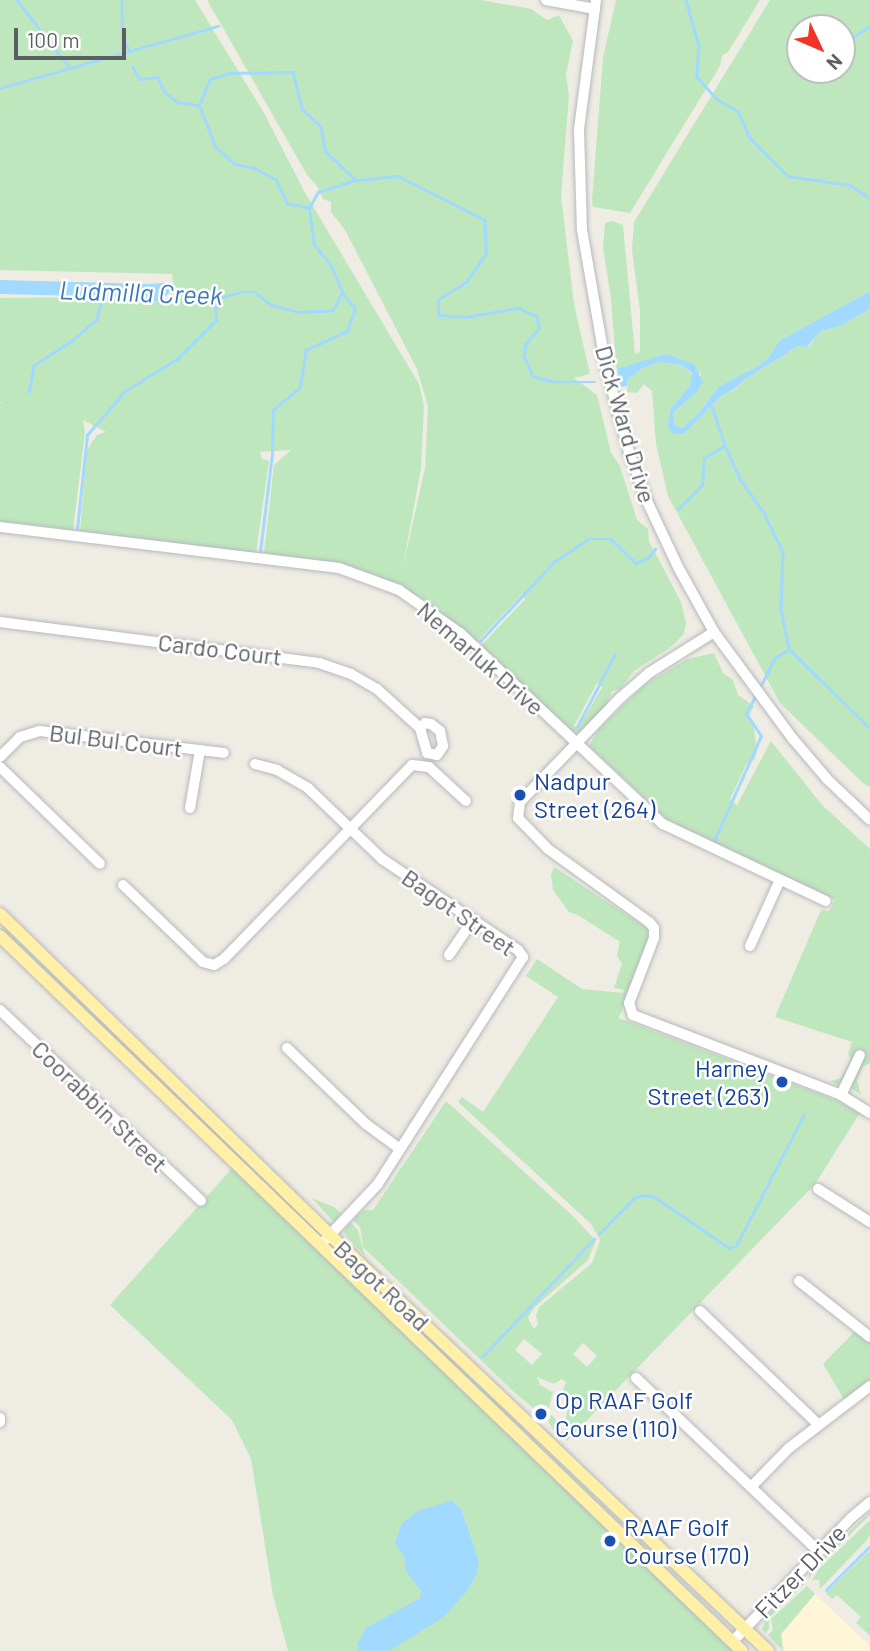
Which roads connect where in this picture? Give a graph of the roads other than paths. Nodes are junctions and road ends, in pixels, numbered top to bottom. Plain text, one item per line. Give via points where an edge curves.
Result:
1 (546, 0) edge
2 (596, 5) edge
3 (0, 527) edge
4 (0, 622) edge
5 (714, 632) junction
6 (420, 728) dead end
7 (576, 744) junction
8 (200, 751) junction
9 (224, 754) dead end
10 (0, 757) edge
11 (255, 764) dead end
12 (0, 767) edge
13 (466, 801) dead end
14 (190, 808) dead end
15 (870, 820) edge
16 (350, 828) junction
17 (100, 864) dead end
18 (780, 880) junction
19 (123, 886) dead end
20 (827, 901) dead end
21 (0, 914) edge
22 (473, 920) junction
23 (0, 936) edge
24 (750, 946) dead end
25 (449, 955) dead end
26 (0, 1010) edge
27 (287, 1048) dead end
28 (860, 1055) dead end
29 (841, 1095) junction
30 (870, 1113) edge
31 (400, 1149) junction
32 (818, 1189) dead end
33 (201, 1201) dead end
34 (870, 1222) edge
35 (330, 1235) junction
36 (320, 1246) junction
37 (799, 1281) dead end
38 (700, 1311) dead end
39 (870, 1337) edge
40 (636, 1378) dead end
41 (870, 1386) edge
42 (818, 1424) junction
43 (751, 1487) junction
44 (870, 1502) edge
45 (818, 1551) junction
46 (745, 1629) junction
47 (737, 1646) edge
48 (768, 1651) edge

1 - 2 street
2 - 5 street, Dick Ward Drive via 579,130 582,230 606,367 647,501
3 - 7 street, Nemarluk Drive via 286,561 363,575 399,590 443,619
4 - 6 street, Cardo Court via 319,663 364,680
5 - 7 street via 635,684
5 - 15 street, Dick Ward Drive via 827,779
7 - 18 street, Nemarluk Drive via 663,824
7 - 29 street via 520,802 518,818 548,849 654,928 631,994 630,1010 638,1018
8 - 9 street, Bul Bul Court
8 - 10 street, Bul Bul Court via 40,731 20,737
8 - 14 street, Bul Bul Court
11 - 16 street, Bagot Street via 277,770 308,788
12 - 17 street
13 - 16 street via 429,766 416,764
16 - 19 street via 214,965 204,962
16 - 22 street, Bagot Street via 382,859
18 - 20 street, Nemarluk Drive
18 - 24 street
21 - 35 main road, Bagot Road
22 - 25 street
22 - 31 street, Bagot Street via 518,950 522,959
23 - 36 main road, Bagot Road
26 - 33 street, Coorabbin Street
27 - 31 street via 366,1124
28 - 29 street
29 - 30 street
31 - 35 street, Bagot Street via 378,1184
32 - 34 street
35 - 36 street, Bagot Street
35 - 46 main road, Bagot Road
36 - 47 main road, Bagot Road
37 - 39 street
38 - 42 street
40 - 43 street
41 - 42 street
42 - 43 street
43 - 45 street
44 - 45 street, Fitzer Drive
45 - 46 street, Fitzer Drive
46 - 47 street, Fitzer Drive
46 - 48 main road, Bagot Road

